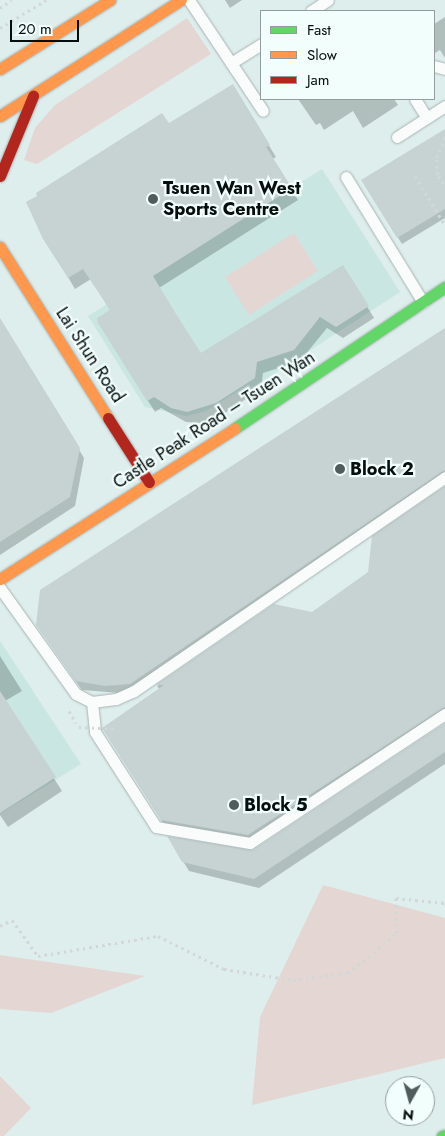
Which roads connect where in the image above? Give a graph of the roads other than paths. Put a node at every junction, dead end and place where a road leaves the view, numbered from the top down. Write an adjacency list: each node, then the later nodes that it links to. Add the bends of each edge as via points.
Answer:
1 (110, 0): 8 (street)
2 (181, 0): 9 (street)
3 (189, 0): 7 (lane)
4 (328, 0): 5 (lane)
5 (313, 10)
6 (260, 45): 7 (lane)
7 (231, 63): 12 (lane)
8 (0, 69)
9 (33, 96): 13 (street); 16 (street)
10 (416, 100): 14 (lane)
11 (445, 106): 14 (lane)
12 (263, 111)
13 (0, 116)
14 (427, 118): 15 (lane)
15 (397, 137)
16 (0, 176)
17 (346, 177): 20 (lane)
18 (0, 247): 22 (street, Lai Shun Road)
19 (445, 287): 20 (street, Castle Peak Road – Tsuen Wan)
20 (423, 302): 22 (street, Castle Peak Road – Tsuen Wan, via 279,400)
21 (445, 477): 25 (lane, via 134,691 116,699)
22 (150, 482): 23 (street, Castle Peak Road – Tsuen Wan)
23 (0, 579)
24 (0, 588): 25 (lane, via 76,694)
25 (92, 702): 26 (lane, via 95,732 156,827 250,844)
26 (445, 714)

